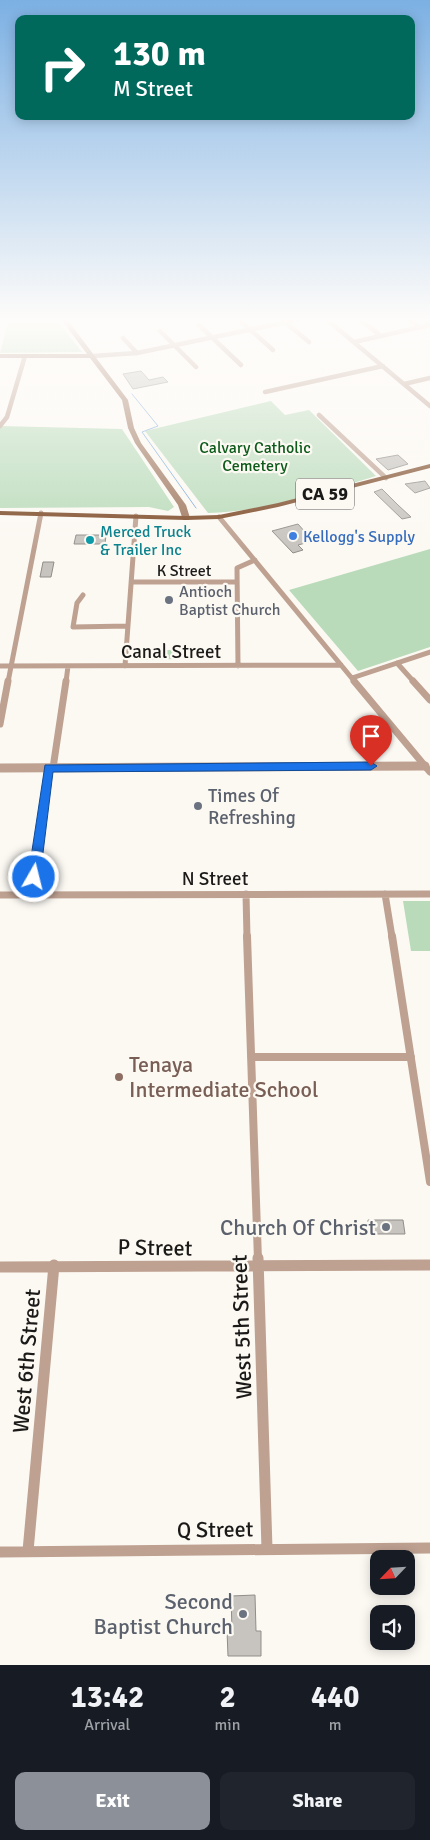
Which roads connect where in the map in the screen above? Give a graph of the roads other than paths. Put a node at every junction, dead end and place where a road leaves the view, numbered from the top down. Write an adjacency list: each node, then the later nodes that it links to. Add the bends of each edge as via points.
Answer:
1 (13, 396): 6 (street, via 7,417)
2 (122, 396): 13 (main road, via 136,438 182,505)
3 (418, 396): 4 (street)
4 (430, 406)
5 (319, 415): 8 (street)
6 (0, 426)
7 (430, 466): 8 (highway, CA 59)
8 (386, 478): 12 (highway, CA 59, via 278,505)
9 (0, 513): 10 (highway, CA 59)
10 (42, 513): 11 (highway, CA 59); 23 (street)
11 (136, 516): 13 (highway, CA 59); 15 (street)
12 (218, 516): 13 (highway, CA 59); 14 (street)
13 (186, 518)
14 (255, 560): 16 (street, via 237,568); 21 (street)
15 (132, 582): 16 (street, K Street); 18 (street)
16 (236, 582): 26 (street)
17 (83, 595): 18 (street, via 77,603 73,628)
18 (128, 626): 25 (street)
19 (430, 652): 20 (street)
20 (397, 663): 27 (street); 28 (street)
21 (341, 665): 26 (street, Canal Street); 27 (street)
22 (0, 666): 23 (street, Canal Street)
23 (12, 666): 24 (street, Canal Street); 29 (street)
24 (68, 666): 25 (street, Canal Street); 32 (street)
25 (125, 666): 26 (street, Canal Street)
26 (238, 666)
27 (352, 678): 30 (street)
28 (430, 700)
29 (0, 724)
30 (428, 767): 32 (street)
31 (0, 768): 32 (street)
32 (51, 768): 37 (street)
33 (246, 894): 34 (street, N Street); 37 (street, N Street); 38 (street, West 5th Street)
34 (385, 894): 35 (street, N Street); 39 (street)
35 (430, 894)
36 (0, 895): 37 (street, N Street)
37 (32, 896)
38 (251, 1057): 39 (street); 44 (street, West 5th Street)
39 (411, 1057): 40 (street)
40 (430, 1182)
41 (54, 1265): 43 (street, P Street); 44 (street, P Street); 47 (street, West 6th Street)
42 (430, 1265): 44 (street, P Street)
43 (0, 1267)
44 (257, 1267): 46 (street, West 5th Street)
45 (430, 1548): 46 (street, Q Street)
46 (267, 1549): 47 (street, Q Street)
47 (28, 1551): 48 (street, Q Street)
48 (0, 1552)

